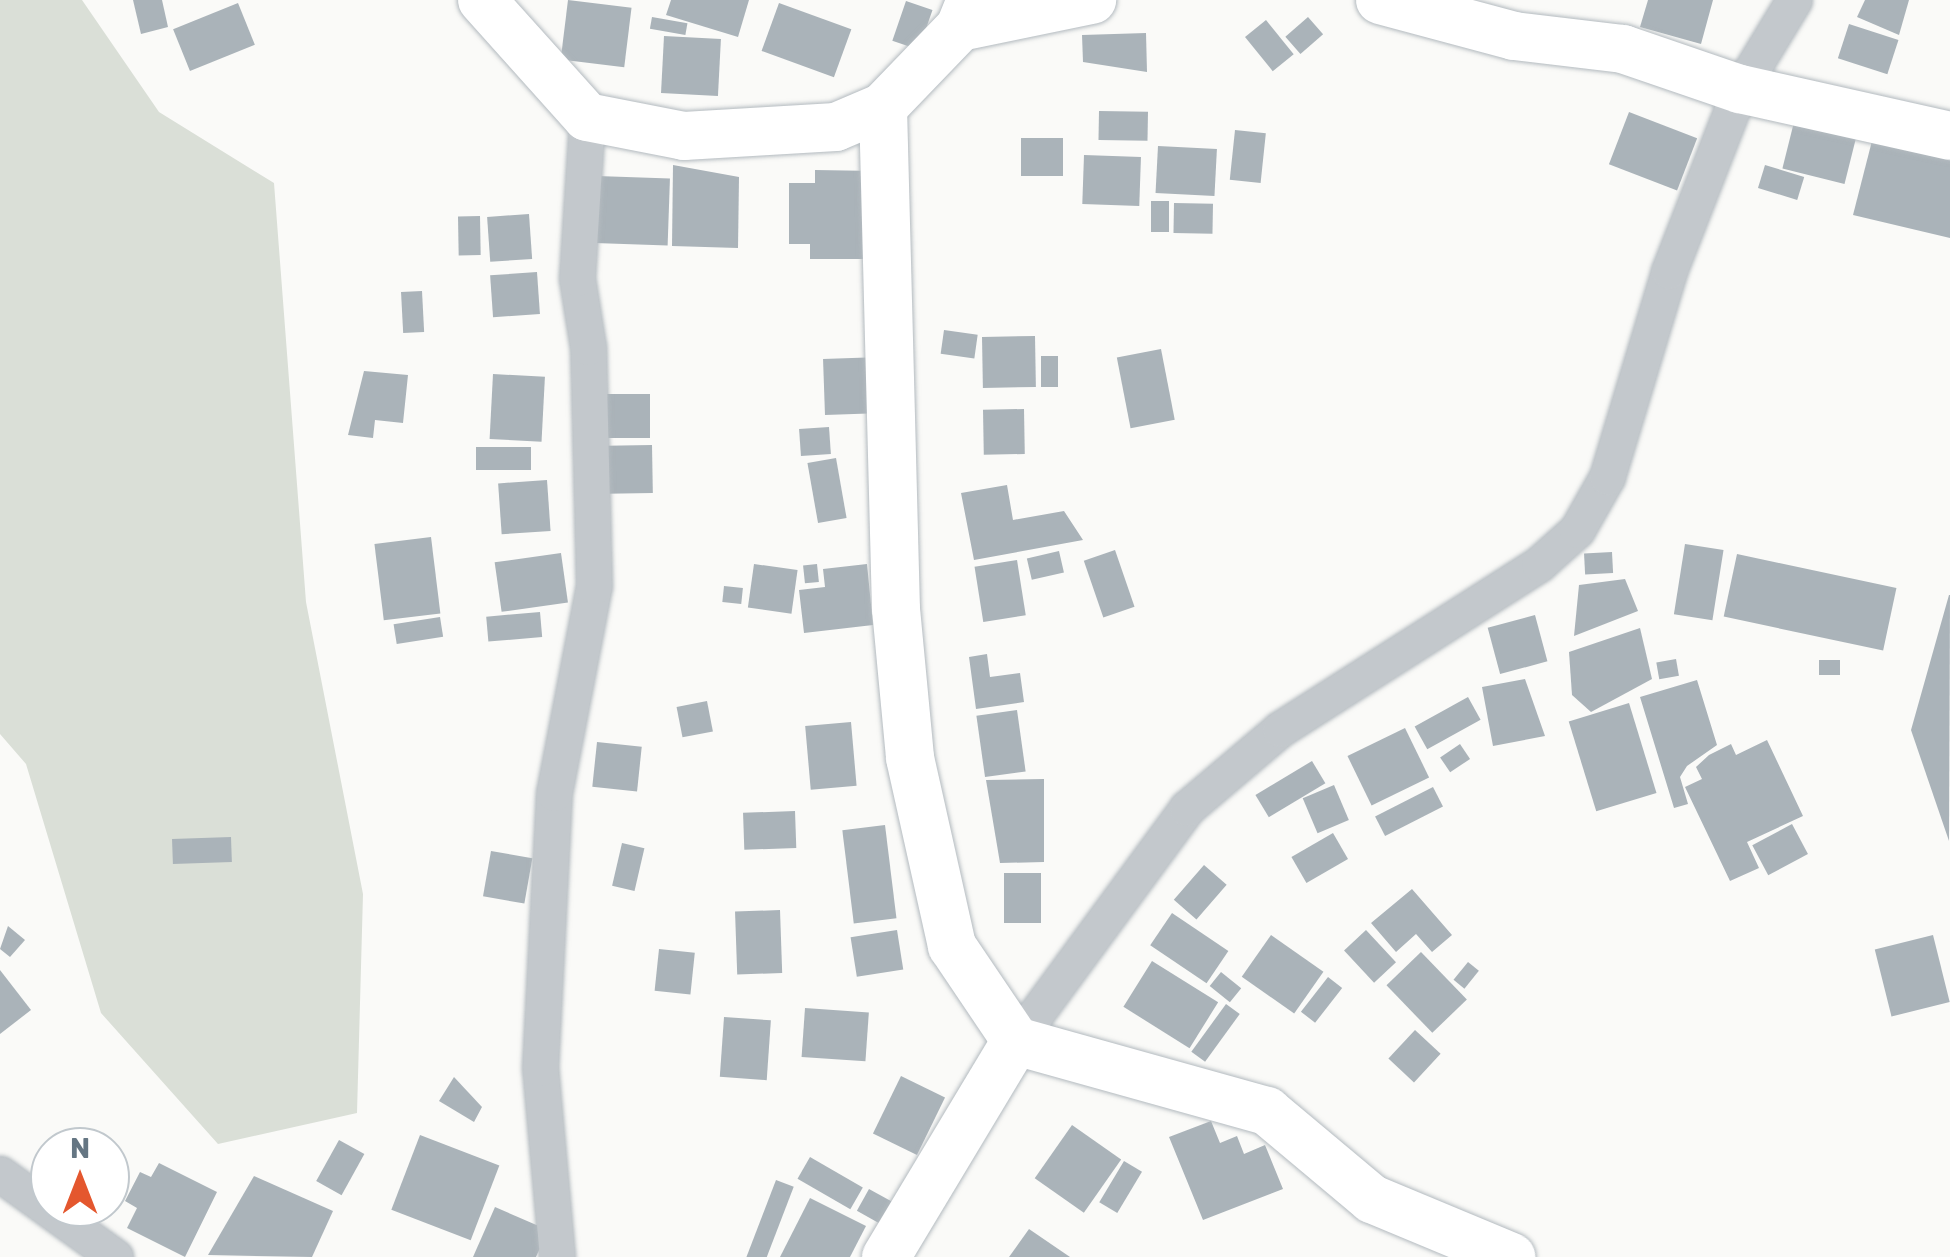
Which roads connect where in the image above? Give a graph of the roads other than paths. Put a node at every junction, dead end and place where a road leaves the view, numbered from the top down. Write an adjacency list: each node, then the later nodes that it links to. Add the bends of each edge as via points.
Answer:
1 (482, 0): 8 (street)
2 (1092, 0): 5 (street)
3 (1380, 0): 6 (street, via 1514,36 1624,50)
4 (1794, 0): 6 (street)
5 (965, 14): 7 (street)
6 (1740, 88): 9 (street); 10 (street, via 1669,271 1606,477 1577,530 1540,564 1280,729 1187,808)
7 (884, 106): 8 (street, via 836,126 774,135 638,132); 10 (street, via 885,424 910,758 952,946)
8 (587, 116): 13 (street, via 577,278 588,347 594,586 554,792 540,1068)
9 (1950, 136)
10 (1016, 1042): 14 (street); 15 (street, via 1267,1110 1372,1199)
11 (0, 1174): 12 (street)
12 (114, 1257)
13 (557, 1257)
14 (886, 1257)
15 (1510, 1257)

